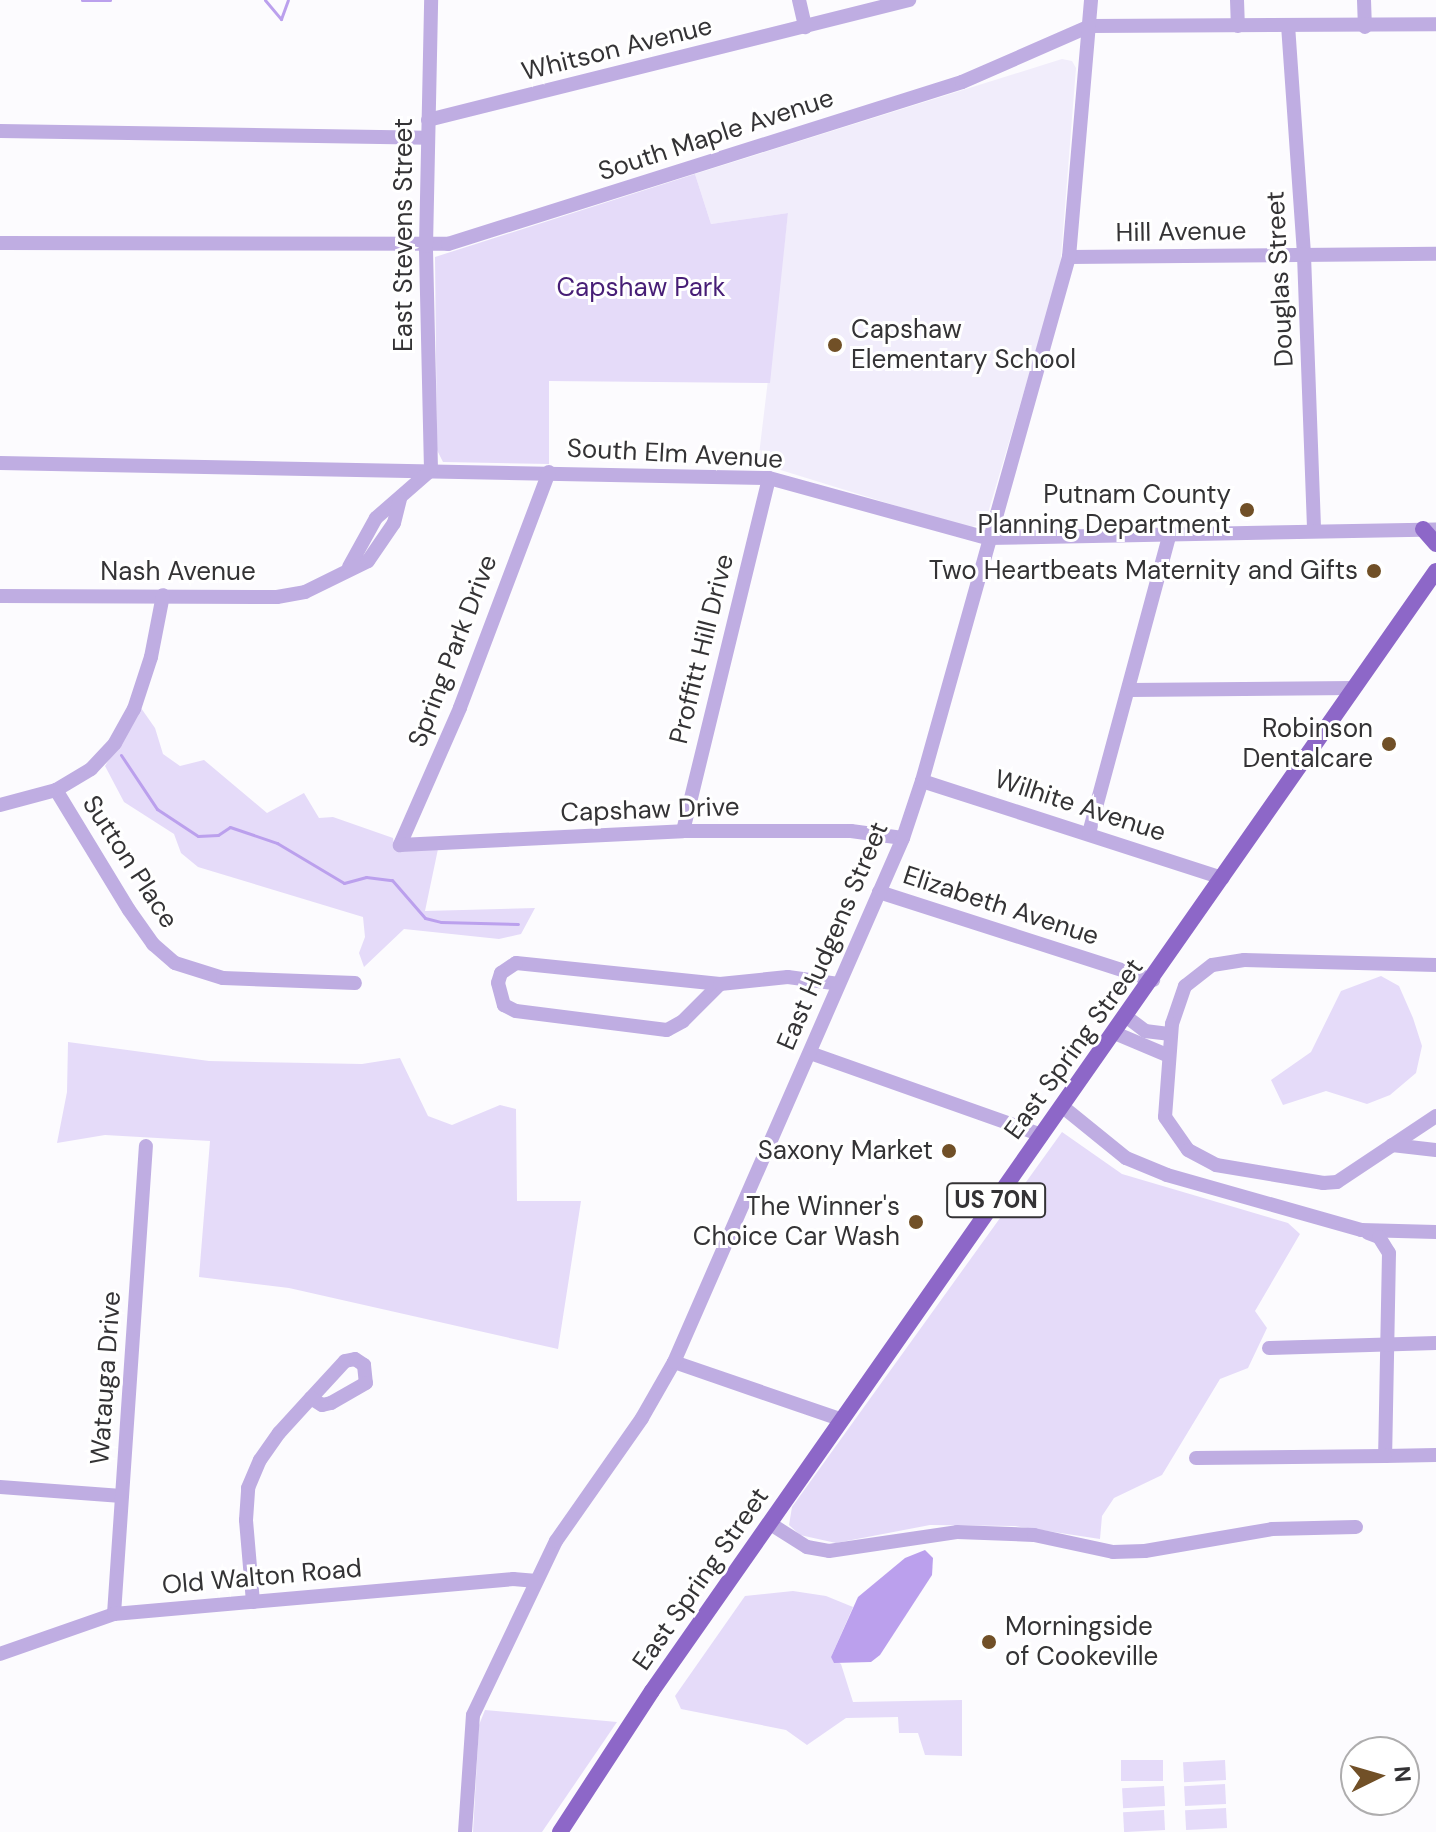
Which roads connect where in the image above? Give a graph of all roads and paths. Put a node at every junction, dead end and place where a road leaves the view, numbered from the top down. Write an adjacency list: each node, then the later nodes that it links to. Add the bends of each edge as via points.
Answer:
1 (431, 0): 13 (street, East Stevens Street)
2 (799, 0): 11 (street)
3 (909, 0): 11 (street, Whitson Avenue)
4 (1091, 0): 9 (street, East Hudgens Street)
5 (1237, 0): 10 (street)
6 (1364, 0): 12 (street)
7 (1436, 24): 12 (street, South Maple Avenue)
8 (1288, 25): 10 (street, South Maple Avenue); 12 (street, South Maple Avenue); 19 (street, Douglas Street)
9 (1090, 26): 10 (street, South Maple Avenue); 17 (street, South Maple Avenue, via 962,82 463,240); 20 (street, East Hudgens Street)
10 (1238, 26)
11 (805, 27): 13 (street, Whitson Avenue)
12 (1365, 27)
13 (428, 120): 15 (street, East Stevens Street)
14 (0, 131): 15 (street)
15 (427, 138): 17 (street, East Stevens Street)
16 (0, 243): 17 (street, South Maple Avenue)
17 (426, 246): 22 (street, East Stevens Street)
18 (1436, 254): 19 (street, Hill Avenue)
19 (1304, 255): 20 (street, Hill Avenue); 27 (street, Douglas Street)
20 (1069, 257): 29 (street, East Hudgens Street)
21 (0, 463): 22 (street, South Elm Avenue)
22 (431, 470): 23 (street, South Elm Avenue); 25 (street, Nash Avenue)
23 (549, 472): 24 (street, South Elm Avenue); 43 (street, Spring Park Drive, via 460,708)
24 (769, 478): 29 (street, South Elm Avenue); 40 (street, Proffitt Hill Drive)
25 (400, 499): 31 (street, Nash Avenue, via 376,518); 31 (street, Nash Avenue, via 381,547 368,561)
26 (1430, 529): 27 (street, South Elm Avenue); 30 (main road)
27 (1314, 530): 28 (street, South Elm Avenue)
28 (1169, 537): 29 (street, South Elm Avenue); 36 (street)
29 (987, 538): 37 (street, East Hudgens Street)
30 (1436, 544)
31 (349, 567): 33 (street, Nash Avenue, via 305,592 277,597)
32 (1436, 571): 35 (main road, East Spring Street / US 70N)
33 (163, 595): 34 (street, Nash Avenue); 38 (street, via 134,709 115,743 91,769)
34 (0, 596)
35 (1353, 688): 36 (street); 44 (main road, East Spring Street / US 70N)
36 (1130, 690): 41 (street)
37 (922, 781): 41 (street, Wilhite Avenue); 42 (street, East Hudgens Street)
38 (56, 790): 39 (street); 48 (street, Sutton Place, via 153,944 175,963 223,978)
39 (0, 805)
40 (683, 831): 42 (street, Capshaw Drive, via 851,831); 43 (street, Capshaw Drive)
41 (1089, 833): 44 (street, Wilhite Avenue)
42 (903, 838): 45 (street, East Hudgens Street)
43 (400, 845)
44 (1223, 878): 47 (main road, East Spring Street / US 70N)
45 (879, 892): 47 (street, Elizabeth Avenue); 50 (street, East Hudgens Street)
46 (1436, 965): 53 (street, via 1275,960 1212,965 1185,986)
47 (1153, 980): 51 (main road, East Spring Street / US 70N)
48 (355, 983)
49 (720, 984): 49 (street, via 667,1030 516,1011 504,1005 498,983 501,973 516,963); 50 (street, via 788,977)
50 (839, 984): 54 (street, East Hudgens Street)
51 (1128, 1018): 52 (main road, East Spring Street / US 70N); 53 (street, via 1145,1031)
52 (1117, 1034): 55 (street); 56 (main road, East Spring Street / US 70N)
53 (1171, 1034): 55 (street)
54 (810, 1053): 58 (street); 67 (street, East Hudgens Street)
55 (1167, 1055): 59 (street, via 1167,1123 1188,1150 1216,1165 1306,1182 1337,1182)
56 (1063, 1107): 58 (main road, East Spring Street / US 70N); 62 (street, via 1135,1164)
57 (1436, 1116): 59 (street)
58 (1042, 1135): 69 (main road, East Spring Street / US 70N)
59 (1392, 1145): 61 (street)
60 (146, 1146): 74 (street, Watauga Drive)
61 (1436, 1150)
62 (1361, 1230): 63 (street); 64 (street, via 1379,1237 1389,1253)
63 (1436, 1232)
64 (1388, 1342): 65 (street); 66 (street); 71 (street)
65 (1436, 1343)
66 (1269, 1348)
67 (674, 1362): 69 (street); 77 (street, East Hudgens Street)
68 (311, 1398): 78 (street, via 267,1451 248,1488)
69 (842, 1420): 75 (main road, East Spring Street / US 70N)
70 (1436, 1455): 71 (street)
71 (1385, 1456): 72 (street)
72 (1196, 1458)
73 (0, 1487): 74 (street)
74 (122, 1496): 79 (street, Watauga Drive)
75 (769, 1523): 76 (street, via 807,1547 829,1551 957,1532 1034,1535 1113,1552 1145,1551 1272,1529); 82 (main road, East Spring Street / US 70N)
76 (1356, 1527)
77 (534, 1581): 78 (street, Old Walton Road); 81 (street, East Hudgens Street, via 473,1715 465,1770)
78 (253, 1602): 79 (street, Old Walton Road)
79 (114, 1614): 80 (street, Old Walton Road, via 80,1621)
80 (0, 1654)
81 (465, 1832)
82 (560, 1832)

